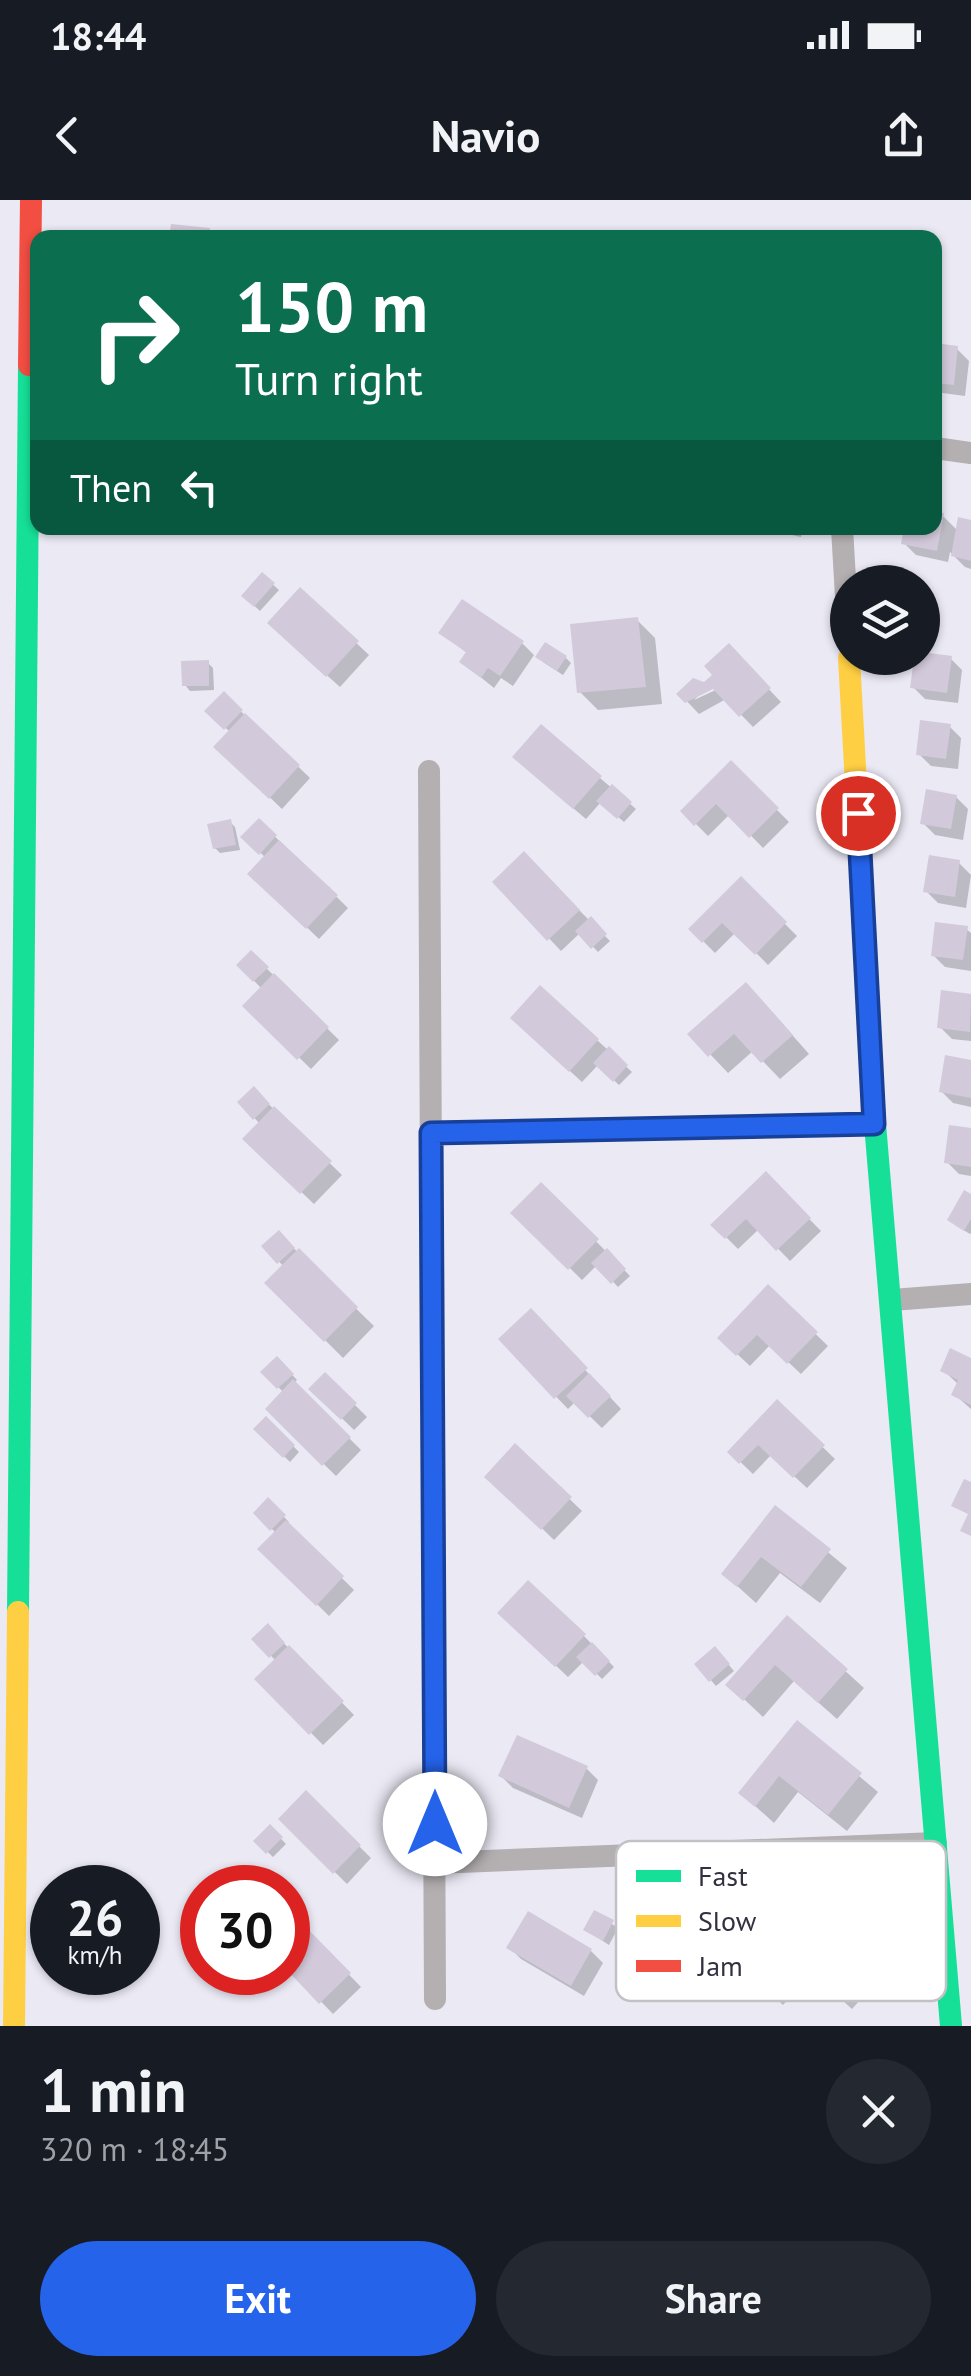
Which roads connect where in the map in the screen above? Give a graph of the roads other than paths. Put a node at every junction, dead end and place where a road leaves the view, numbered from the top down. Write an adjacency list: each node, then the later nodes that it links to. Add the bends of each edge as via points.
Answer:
1 (31, 200): 2 (main road)
2 (30, 230)
3 (30, 242): 10 (main road)
4 (942, 449): 5 (street)
5 (971, 452)
6 (842, 535): 7 (street)
7 (844, 565)
8 (850, 675): 11 (main road)
9 (429, 771): 12 (street)
10 (11, 1031): 20 (main road)
11 (874, 1124): 12 (street); 14 (main road)
12 (431, 1133): 17 (street)
13 (971, 1294): 14 (street)
14 (892, 1300): 15 (main road)
15 (936, 1841)
16 (616, 1856): 17 (street)
17 (436, 1863): 19 (street)
18 (946, 1965): 21 (main road)
19 (435, 1998)
20 (14, 2026)
21 (951, 2026)

